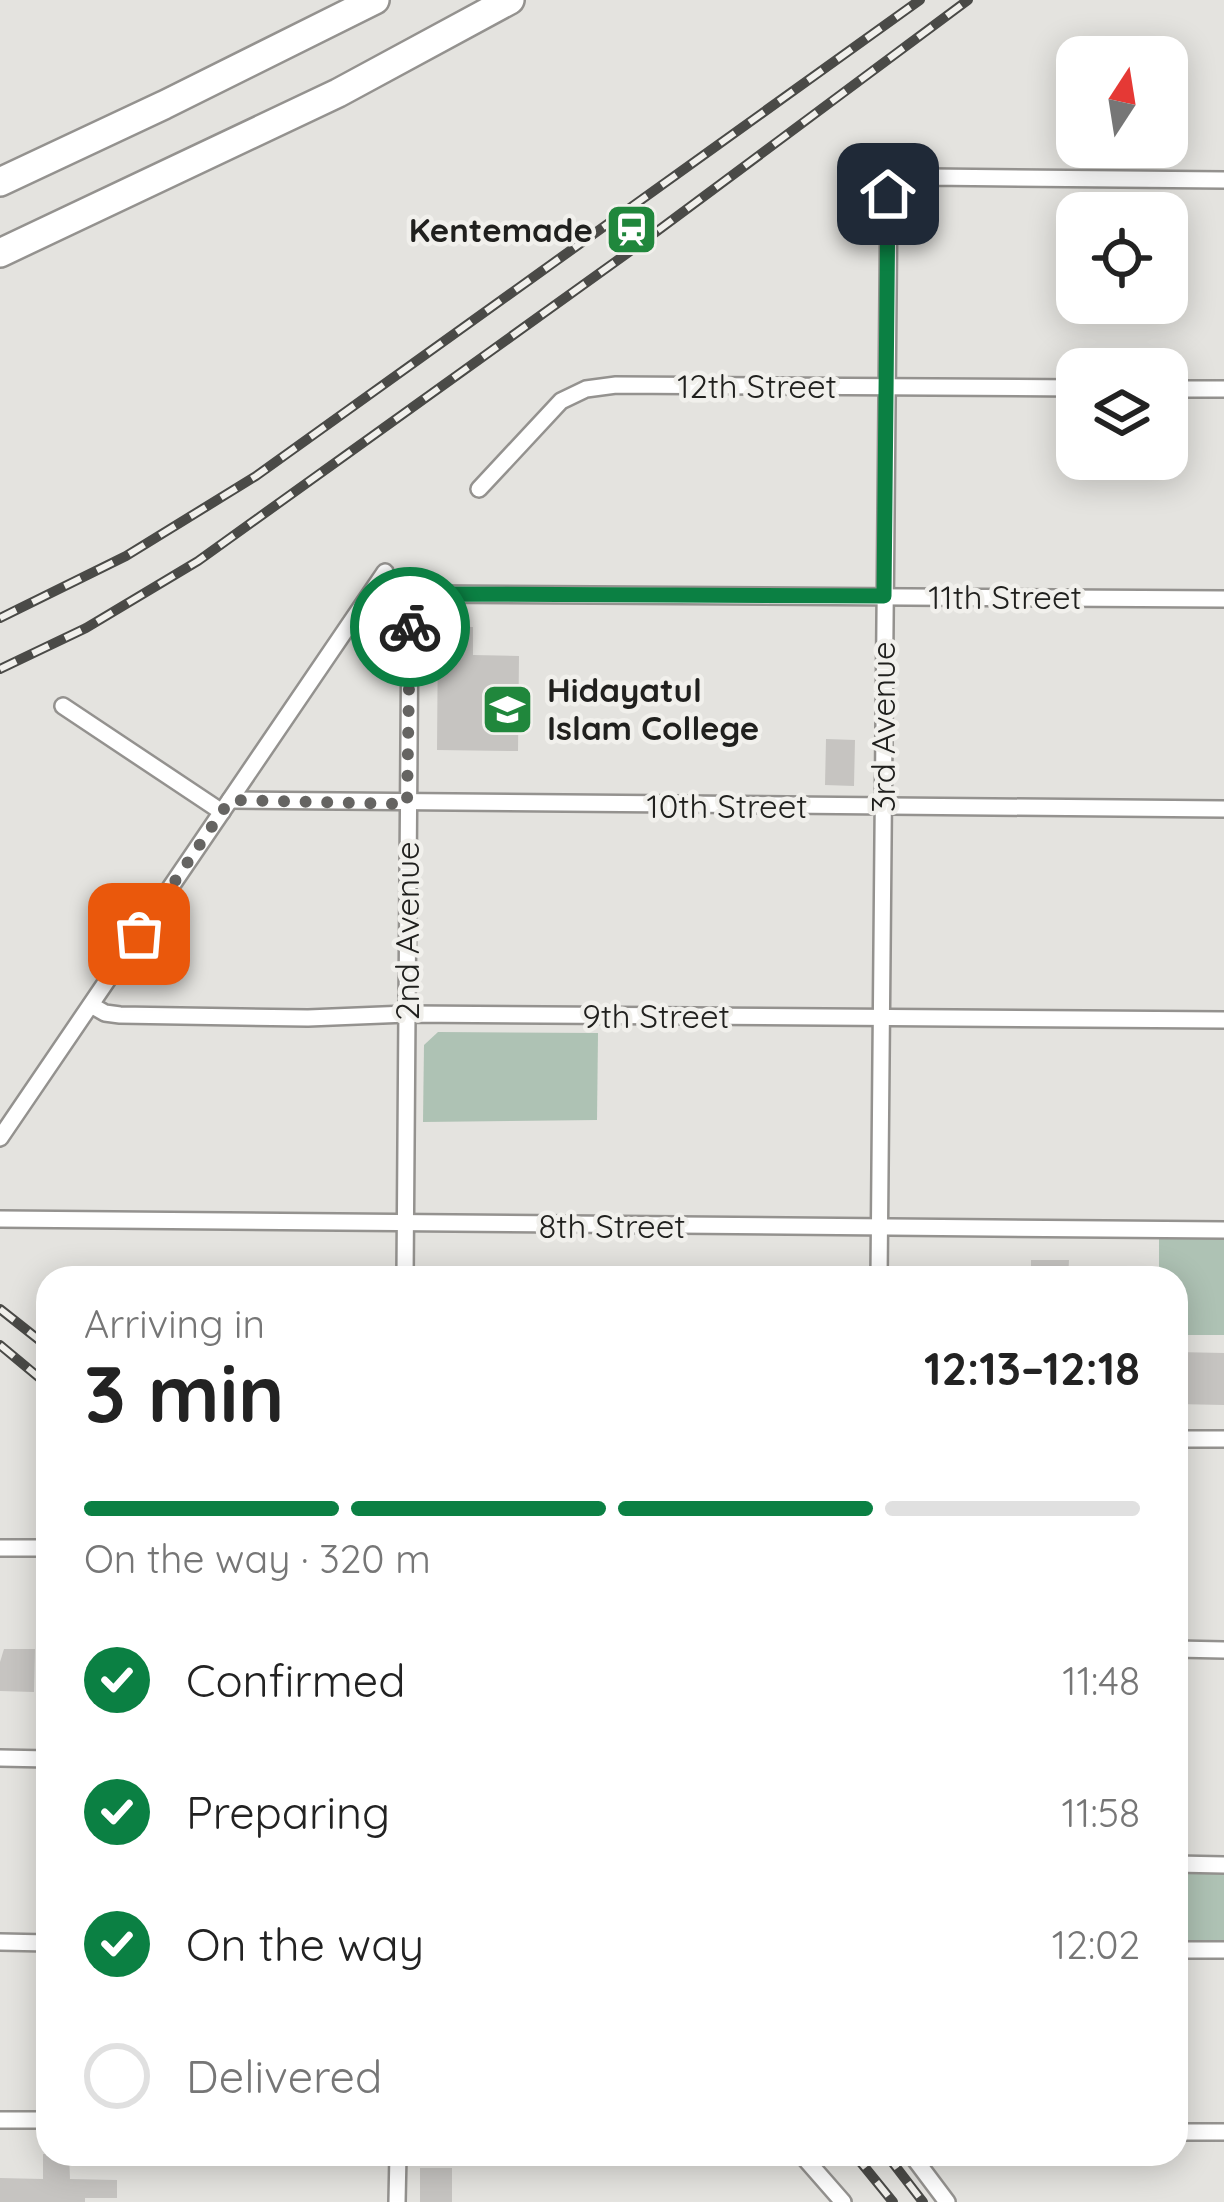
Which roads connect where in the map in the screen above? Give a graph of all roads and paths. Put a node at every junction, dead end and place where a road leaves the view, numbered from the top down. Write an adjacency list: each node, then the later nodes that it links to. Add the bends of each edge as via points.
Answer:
1 (375, 0): 4 (highway)
2 (510, 0): 5 (highway, via 338,93)
3 (1224, 180): 6 (street, 3rd Avenue, via 896,178 888,194)
4 (0, 182)
5 (0, 253)
6 (886, 387): 7 (street, 12th Street); 10 (street, 12th Street, via 586,389 561,401); 13 (street, 3rd Avenue)
7 (1056, 388)
8 (1188, 389): 9 (street)
9 (1224, 389)
10 (478, 489)
11 (385, 572): 17 (street)
12 (427, 594): 13 (street, 11th Street); 16 (street, 2nd Avenue, via 410,611)
13 (884, 596): 14 (street, 11th Street); 18 (street, 3rd Avenue)
14 (1224, 598)
15 (63, 706): 17 (street)
16 (407, 804): 17 (street, 10th Street); 18 (street, 10th Street); 21 (street, 2nd Avenue)
17 (226, 806): 20 (street)
18 (882, 807): 19 (street, 10th Street); 22 (street, 3rd Avenue)
19 (1224, 809)
20 (91, 1005): 21 (street, 9th Street, via 120,1016); 24 (street)
21 (407, 1014): 22 (street, 9th Street); 26 (street, 2nd Avenue)
22 (881, 1018): 23 (street, 9th Street); 27 (street, 3rd Avenue)
23 (1224, 1020)
24 (0, 1138)
25 (0, 1219): 26 (street, 8th Street)
26 (405, 1225): 27 (street, 8th Street); 29 (street, 2nd Avenue)
27 (879, 1228): 28 (street, 8th Street); 30 (street, 3rd Avenue)
28 (1224, 1230)
29 (405, 1266)
30 (879, 1266)
31 (1188, 1439): 32 (street)
32 (1224, 1439)
33 (0, 1548): 34 (street)
34 (36, 1548)
35 (1188, 1649): 36 (street)
36 (1224, 1650)
37 (0, 1759): 38 (street)
38 (36, 1759)
39 (1188, 1864): 40 (street)
40 (1224, 1864)
41 (0, 1942): 42 (street)
42 (36, 1943)
43 (1188, 1950): 44 (street)
44 (1224, 1950)
45 (0, 2120): 46 (street)
46 (36, 2120)
47 (1188, 2132): 48 (street)
48 (1224, 2132)
49 (398, 2166): 52 (street)
50 (812, 2166): 53 (street)
51 (919, 2166): 54 (street)
52 (398, 2202)
53 (843, 2202)
54 (947, 2202)

